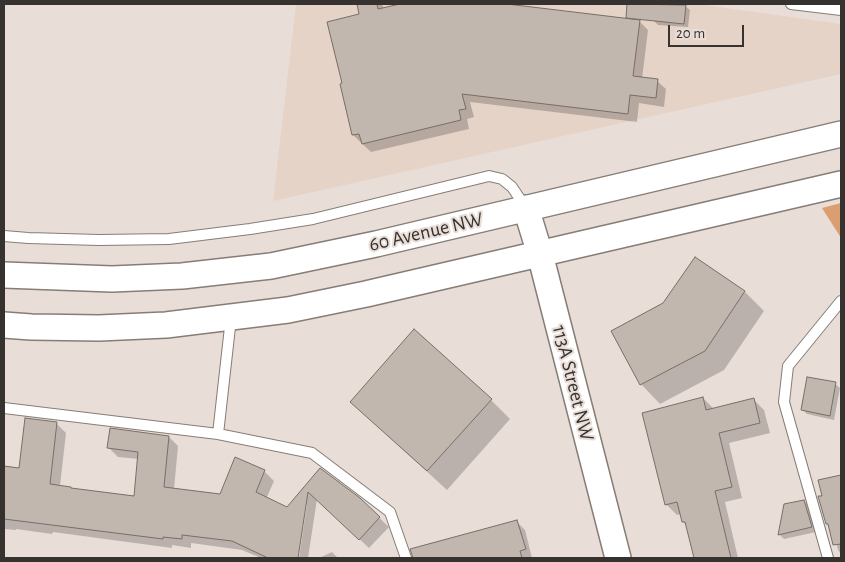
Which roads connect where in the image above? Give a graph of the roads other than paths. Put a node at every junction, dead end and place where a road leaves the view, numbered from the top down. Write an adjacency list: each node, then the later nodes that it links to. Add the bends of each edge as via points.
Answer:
1 (791, 4): 2 (lane)
2 (841, 10)
3 (841, 134): 5 (street, 60 Avenue NW)
4 (841, 184): 7 (street)
5 (526, 208): 6 (lane, via 502,179 489,176 314,219 250,230 169,239); 7 (street, 113A Street NW); 8 (street, 60 Avenue NW, via 271,266 182,276 112,279)
6 (4, 236)
7 (540, 254): 10 (street, via 349,298); 15 (street, 113A Street NW)
8 (4, 275)
9 (841, 301): 16 (lane, via 788,366 784,402)
10 (231, 318): 11 (street, via 99,328); 13 (lane)
11 (4, 325)
12 (4, 408): 13 (lane)
13 (218, 434): 14 (lane, via 312,453 390,512)
14 (406, 558)
15 (618, 558)
16 (828, 558)

